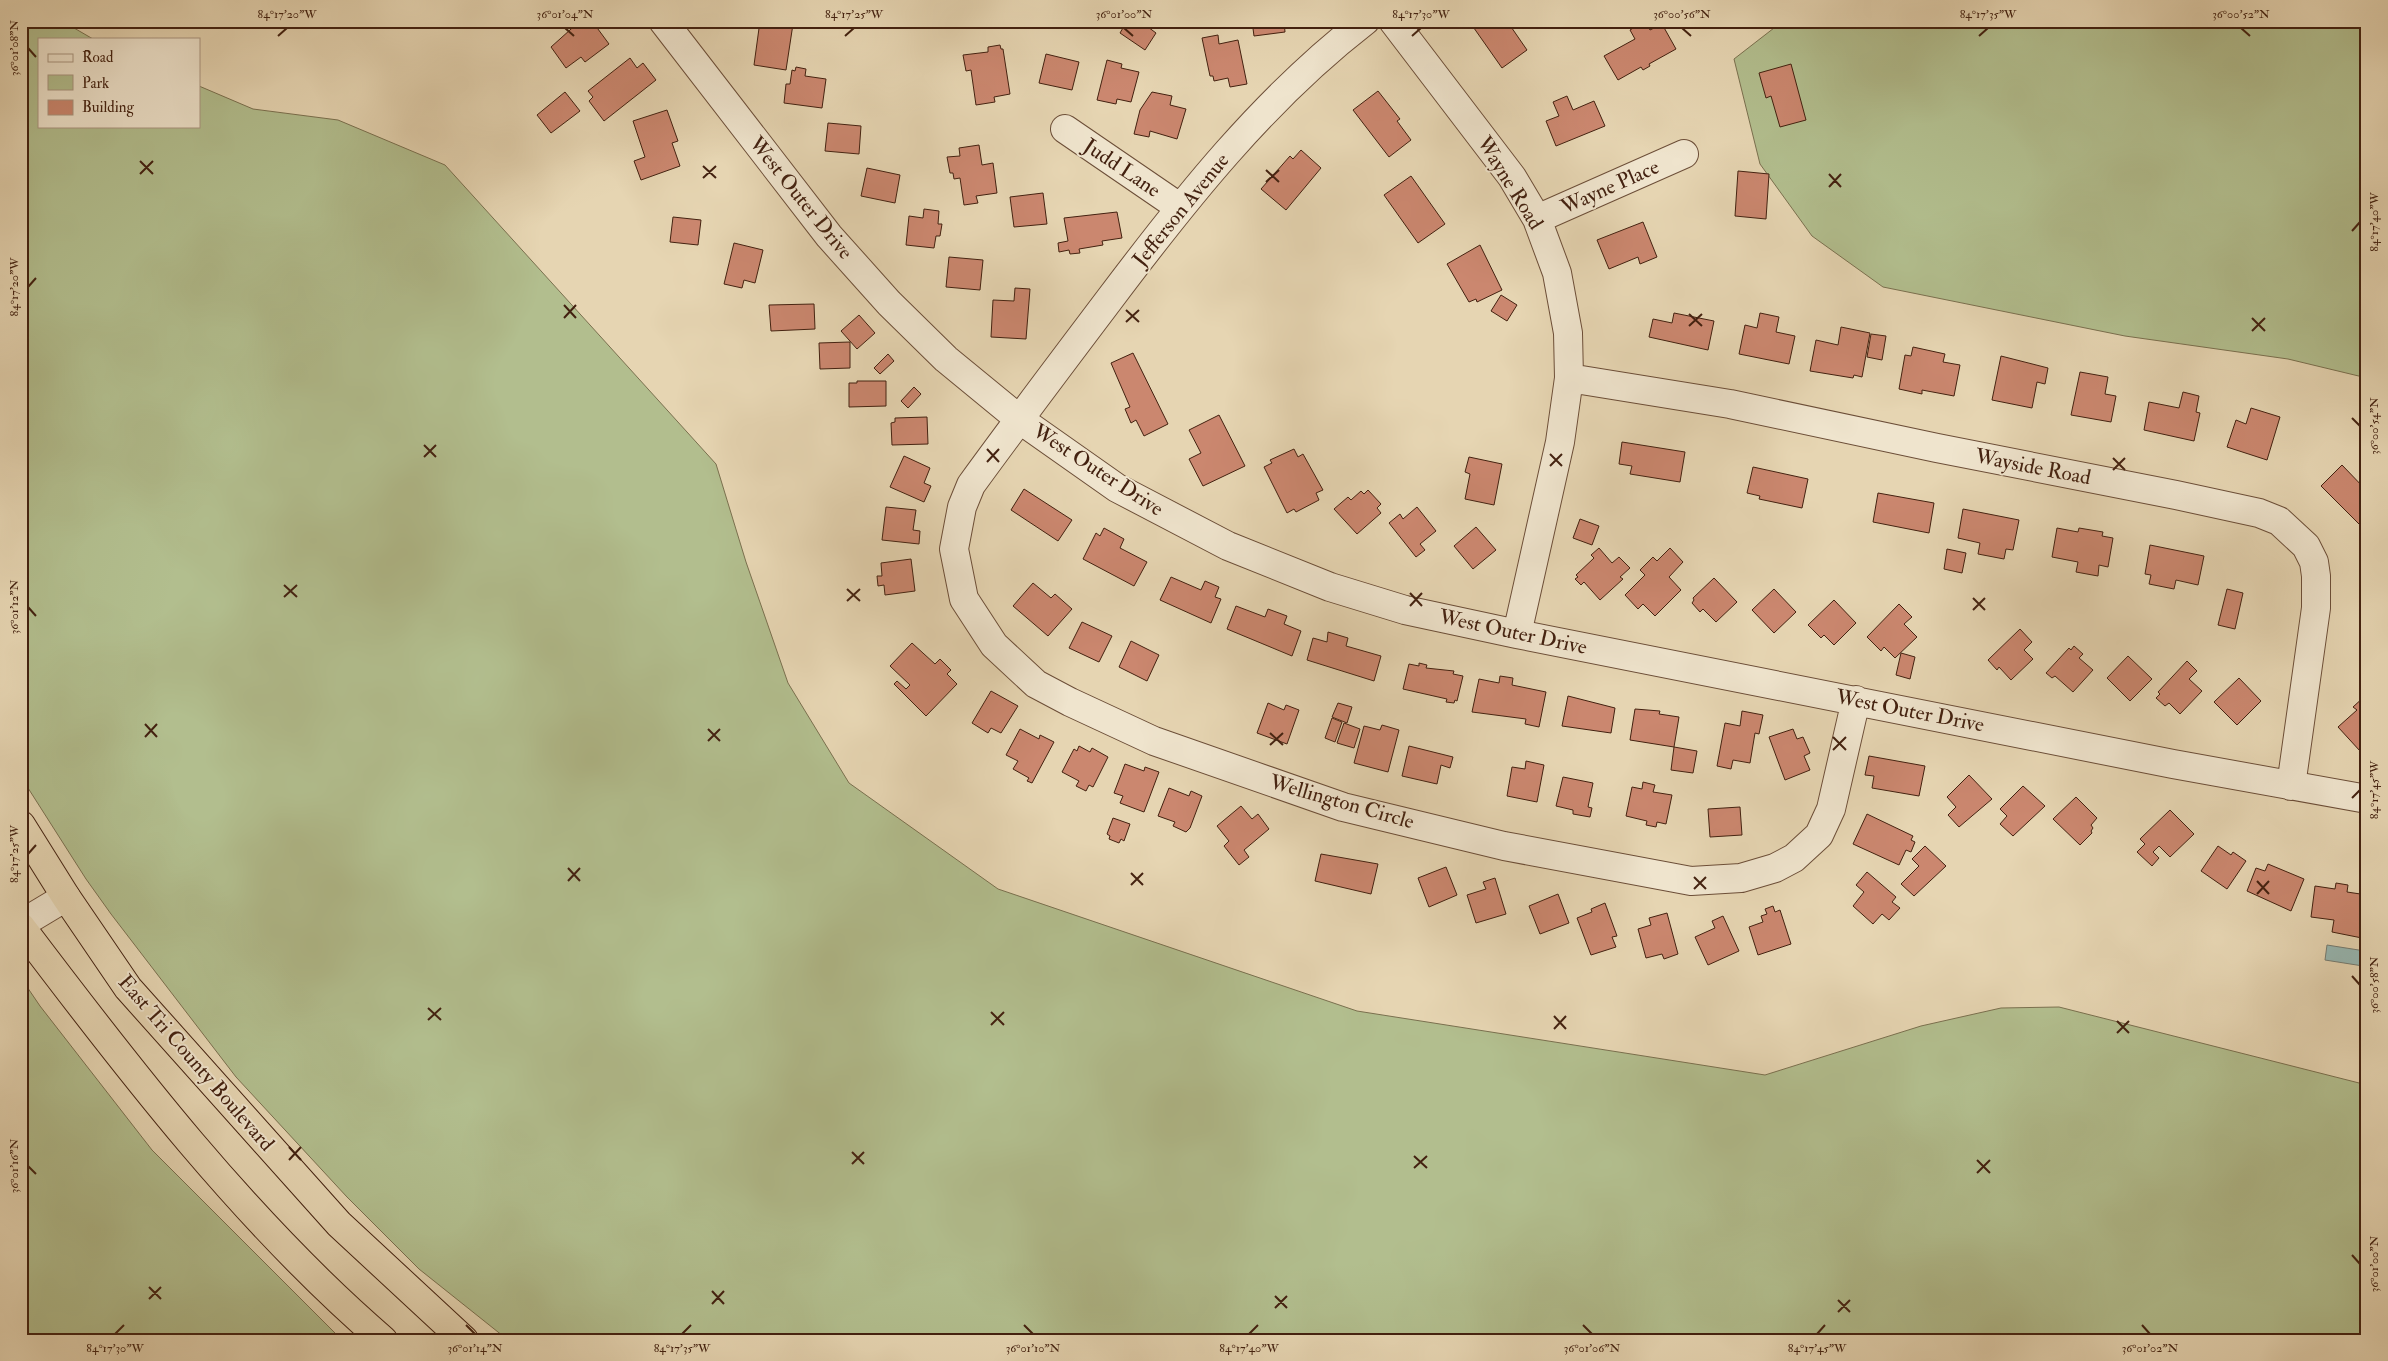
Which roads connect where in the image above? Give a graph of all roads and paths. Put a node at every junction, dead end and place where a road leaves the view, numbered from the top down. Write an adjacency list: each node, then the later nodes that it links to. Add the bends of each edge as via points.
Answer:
1 (663, 21): 9 (street, West Outer Drive, via 812,215 889,303 946,359)
2 (1365, 21): 6 (street, Jefferson Avenue, via 1284,92)
3 (1394, 21): 7 (street, Wayne Road, via 1490,147)
4 (1065, 129): 6 (street, Judd Lane)
5 (1684, 154): 7 (street, Wayne Place)
6 (1179, 207): 9 (street, Jefferson Avenue)
7 (1537, 219): 8 (street, Wayne Road, via 1557,273 1568,333)
8 (1569, 378): 10 (street, Wayne Road, via 1560,442); 12 (street, Wayside Road, via 1730,404 2176,495 2259,513 2278,522 2306,546 2314,562 2316,576 2316,608)
9 (1019, 419): 10 (street, West Outer Drive, via 1117,488 1254,557 1330,587 1406,610); 11 (street, Wellington Circle, via 971,485 956,530 954,549 964,599 994,644 1036,684 1070,702 1154,741 1321,800 1504,846 1607,866 1691,881 1741,878 1775,868 1794,858 1819,835 1831,809)
10 (1517, 634): 11 (street, West Outer Drive)
11 (1856, 700): 12 (street, West Outer Drive)
12 (2291, 786): 13 (street, West Outer Drive)
13 (2367, 799)
14 (21, 825): 15 (highway, East Tri County Boulevard)
15 (66, 897): 16 (street); 18 (highway, East Tri County Boulevard, via 128,988 234,1109 339,1224)
16 (21, 925): 17 (highway, via 115,1051 250,1208 347,1309)
17 (383, 1340)
18 (464, 1340)

